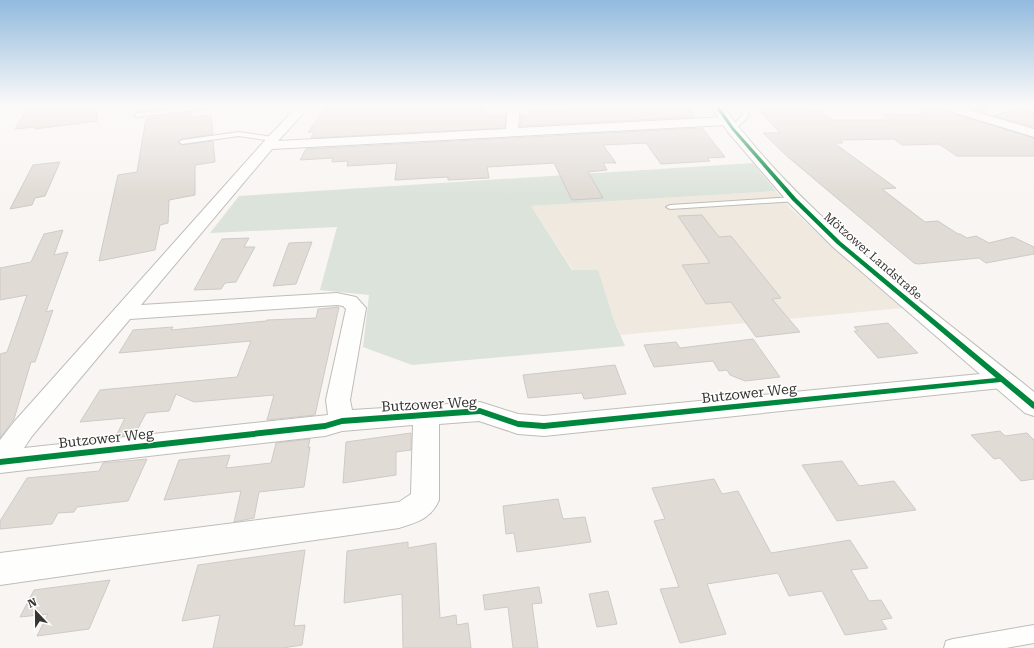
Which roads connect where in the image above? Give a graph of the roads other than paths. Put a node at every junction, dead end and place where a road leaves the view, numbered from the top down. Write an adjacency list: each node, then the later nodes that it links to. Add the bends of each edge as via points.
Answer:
1 (230, 135): 6 (lane)
2 (244, 135): 7 (lane)
3 (277, 135): 7 (street, Butzower Weg)
4 (434, 135): 7 (street)
5 (739, 135): 8 (main road, Mötzower Landstraße)
6 (182, 142)
7 (271, 142): 10 (street, Butzower Weg)
8 (794, 199): 9 (lane); 11 (main road, Mötzower Landstraße, via 839,243)
9 (670, 207)
10 (124, 312): 14 (street, via 337,298 349,301 356,308 338,400); 15 (street, Butzower Weg, via 23,429)
11 (1001, 380): 12 (main road, Mötzower Landstraße); 13 (street, Butzower Weg, via 544,426 518,424 480,411)
12 (1034, 406)
13 (426, 414): 14 (street, Butzower Weg); 16 (street, Butzower Weg, via 425,500 413,510 399,515)
14 (342, 421): 15 (street, Butzower Weg, via 325,426)
15 (0, 461)
16 (0, 569)
17 (1034, 634): 18 (lane)
18 (953, 648)

